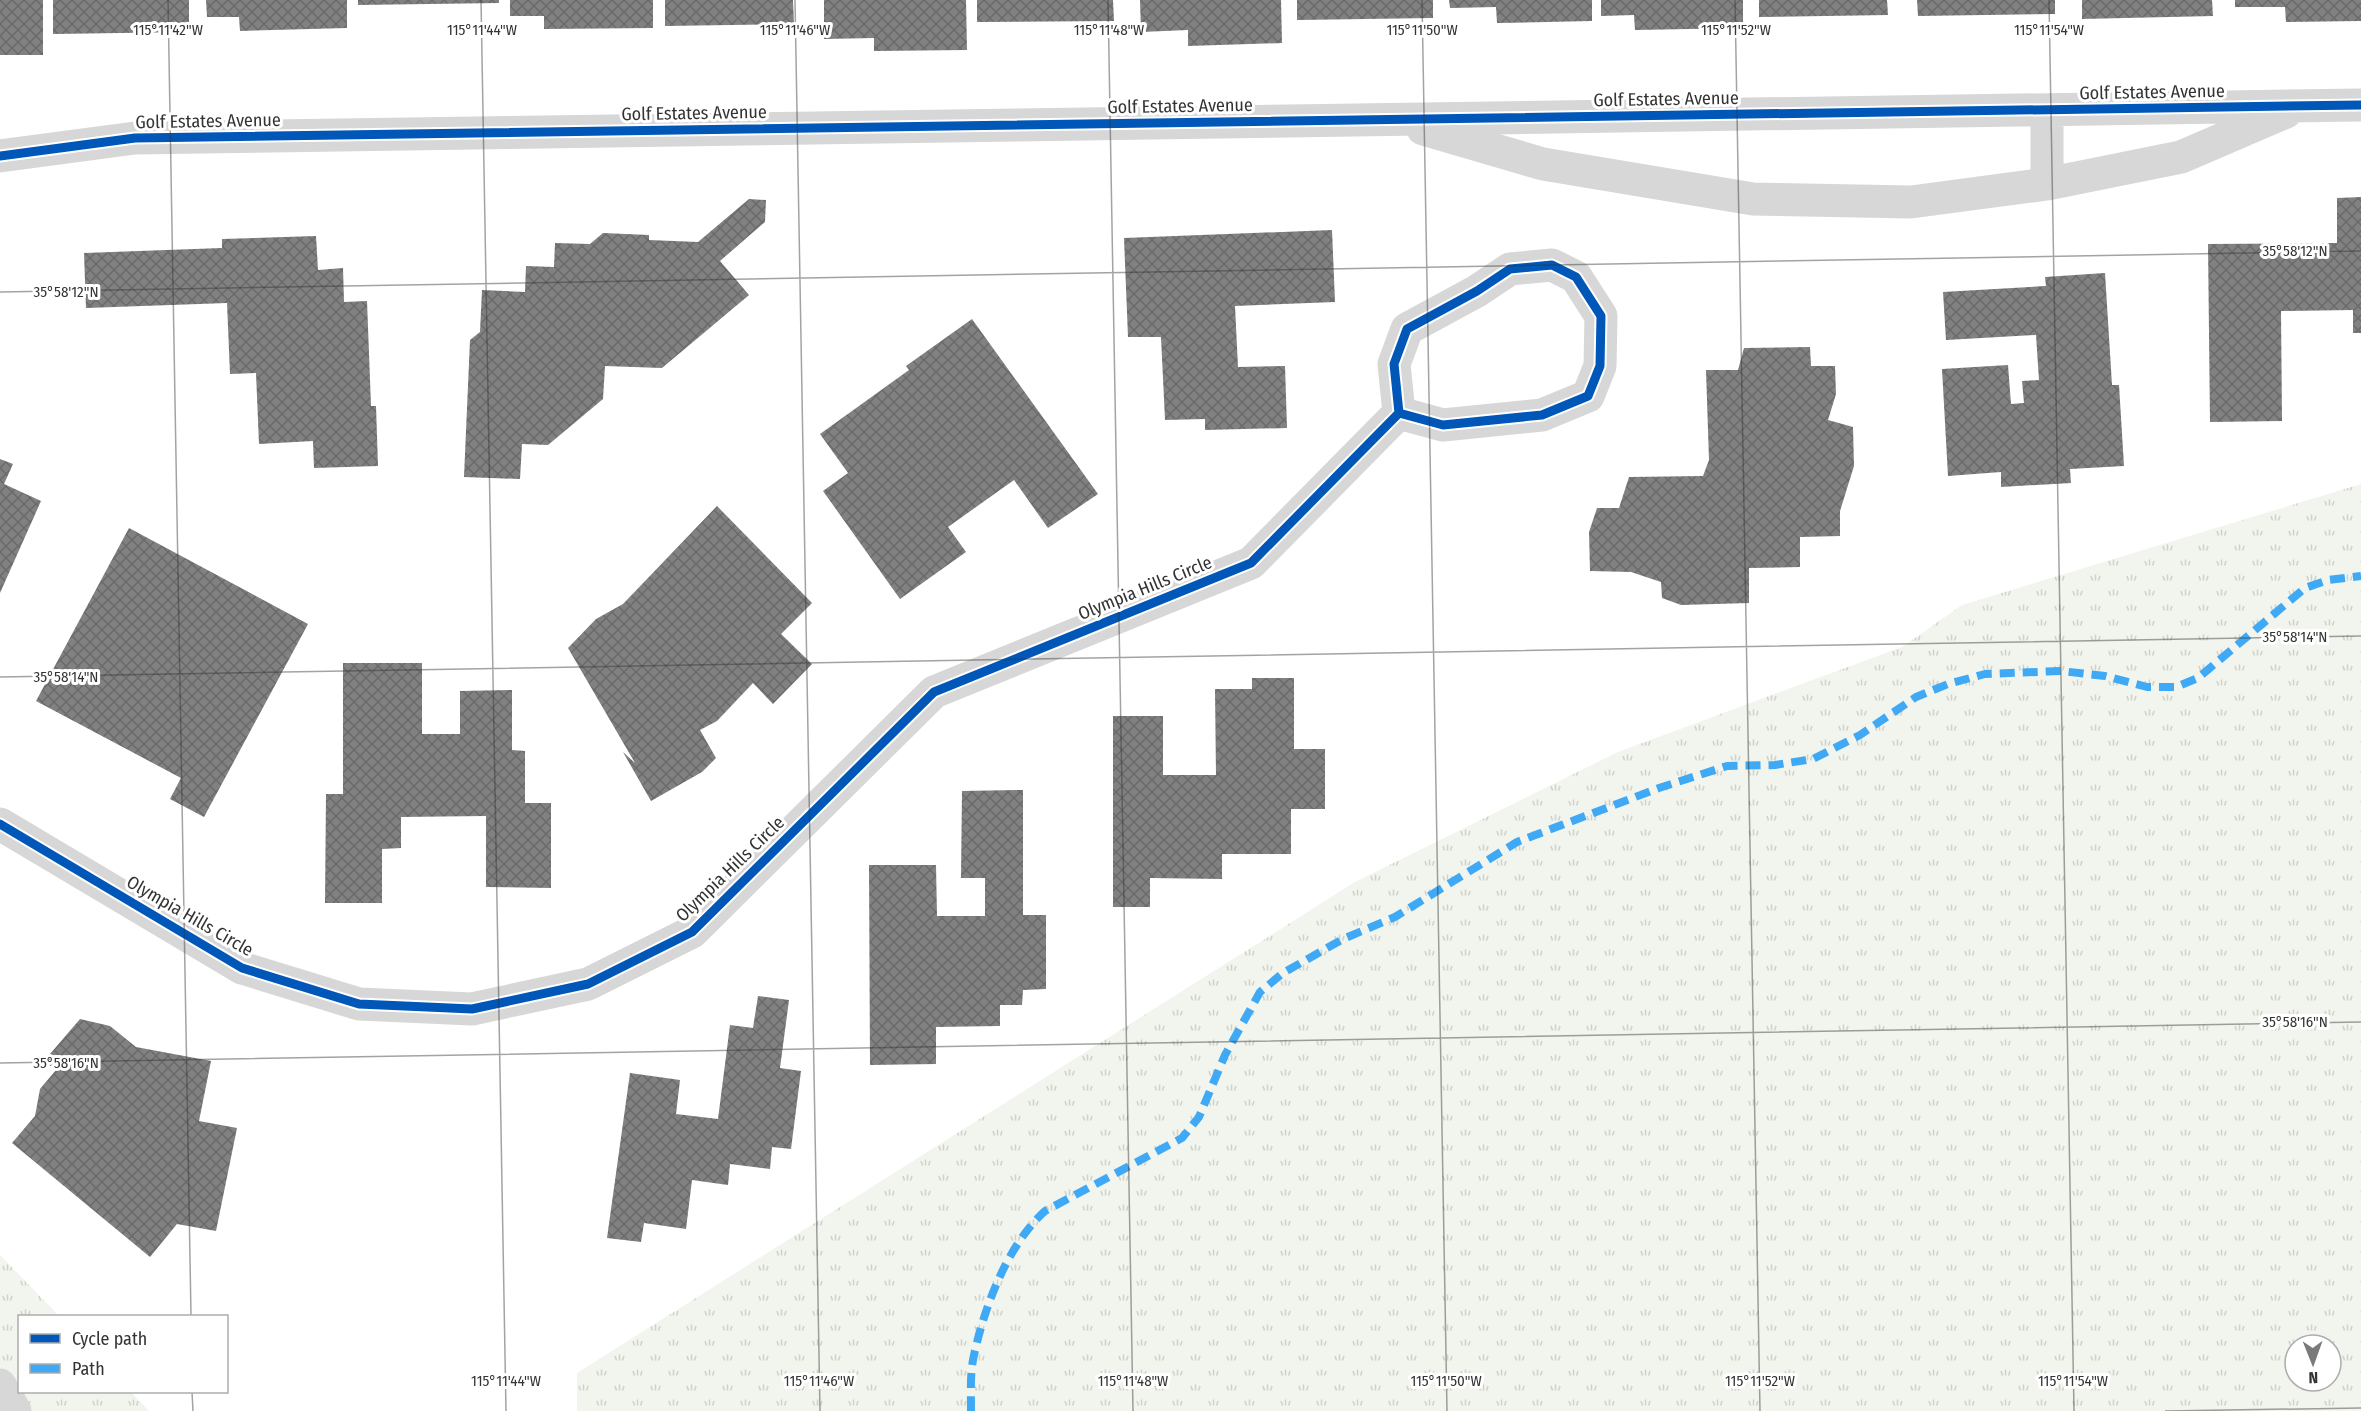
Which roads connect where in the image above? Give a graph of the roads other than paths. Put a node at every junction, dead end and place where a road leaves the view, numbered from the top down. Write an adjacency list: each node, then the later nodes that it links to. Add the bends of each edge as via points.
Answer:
1 (2361, 105): 2 (street, Golf Estates Avenue)
2 (2301, 106): 3 (street, Golf Estates Avenue); 6 (street, via 2181,157)
3 (2047, 110): 4 (street, Golf Estates Avenue); 6 (street)
4 (1392, 120): 5 (street, Golf Estates Avenue, via 135,138); 6 (street, via 1543,164 1753,199 1911,202)
5 (0, 156)
6 (2047, 184)
7 (1399, 412): 7 (street, via 1394,364 1407,329 1510,269 1552,266 1576,277 1601,316 1600,366 1588,396 1542,415 1443,425); 8 (street, Olympia Hills Circle, via 1251,563 934,692 692,932 588,984 472,1009 359,1004 242,968)
8 (0, 824)
9 (0, 1384): 10 (street)
10 (15, 1411)

